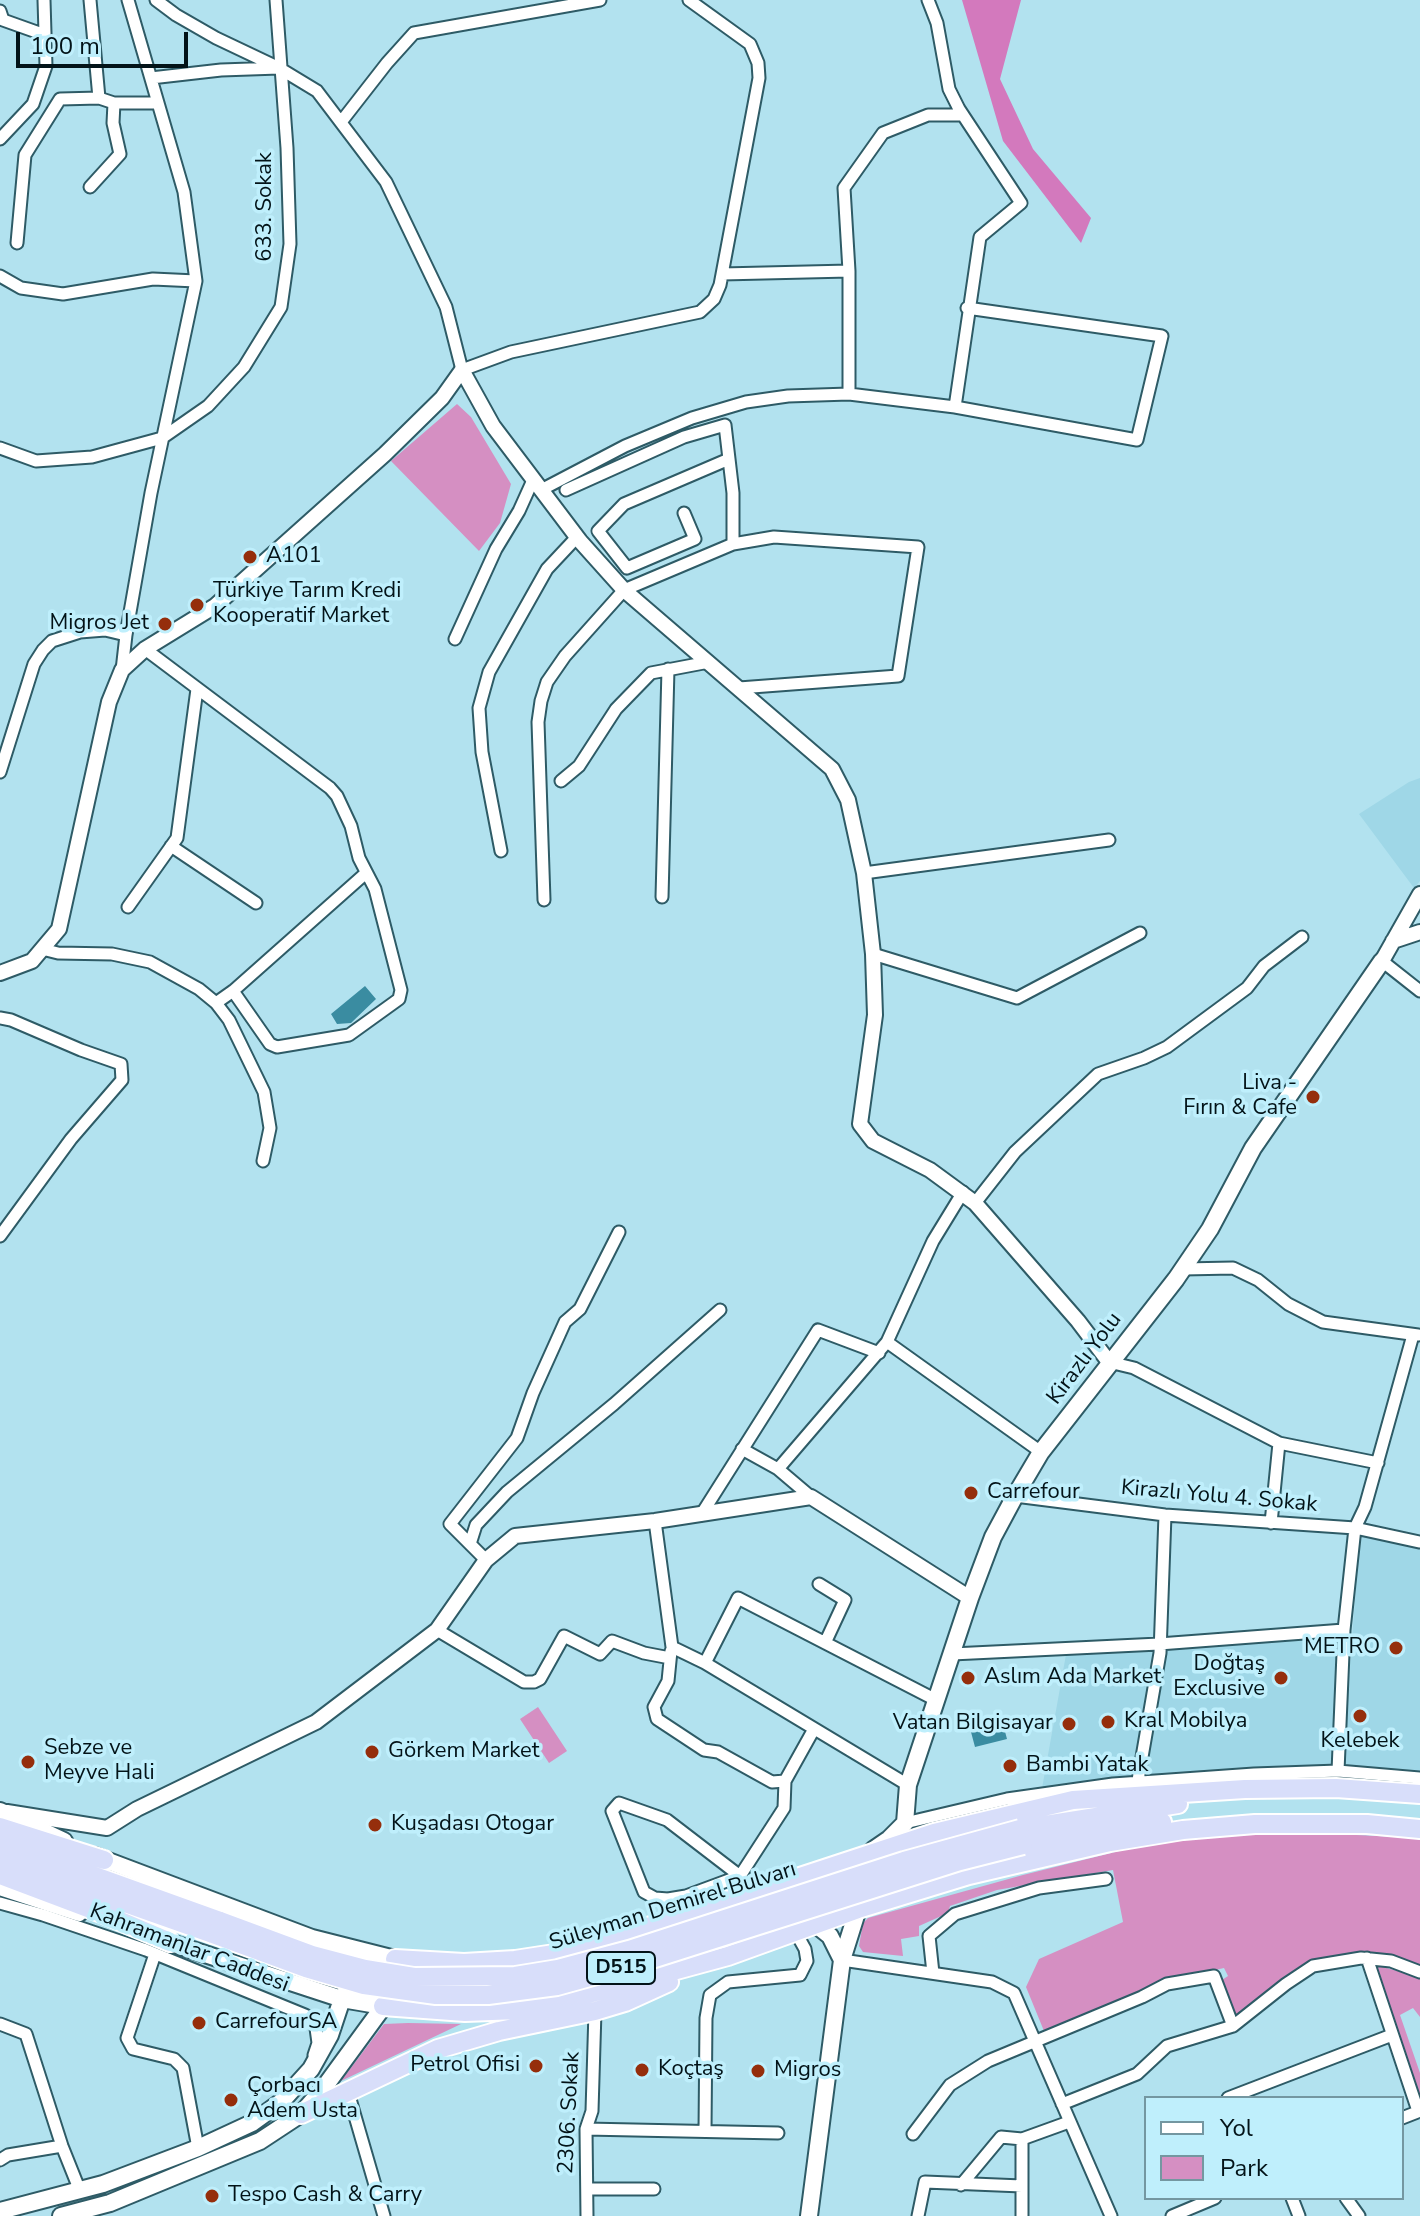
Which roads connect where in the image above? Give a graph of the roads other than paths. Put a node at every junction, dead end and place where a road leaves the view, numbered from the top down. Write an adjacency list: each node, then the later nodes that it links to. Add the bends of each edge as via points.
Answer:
1 (44, 0): 10 (street)
2 (90, 0): 13 (street)
3 (128, 0): 12 (street)
4 (156, 0): 11 (street)
5 (276, 0): 11 (street, 633. Sokak)
6 (600, 0): 17 (street, via 414,33)
7 (689, 0): 22 (street, via 750,44 758,63)
8 (928, 0): 16 (street, via 949,89)
9 (1, 18): 10 (street)
10 (45, 35): 18 (street, via 46,66 33,104)
11 (279, 68): 12 (street); 17 (street, via 317,91); 29 (street, 633. Sokak, via 290,244 281,307 244,367 208,406)
12 (151, 78): 15 (street)
13 (99, 98): 14 (street); 20 (street, via 60,99 25,155)
14 (114, 103): 15 (street); 19 (street, via 120,154)
15 (158, 103): 24 (street, via 184,192)
16 (963, 115): 21 (street, via 928,115 883,133 844,188); 25 (street, via 1021,203 980,237)
17 (341, 122): 26 (street, via 386,182 446,307)
18 (0, 139)
19 (90, 187)
20 (17, 243)
21 (849, 271): 22 (street); 27 (street)
22 (722, 274): 26 (street, via 714,299 700,312 511,352)
23 (0, 276): 24 (street, via 21,288 63,294 153,279)
24 (196, 281): 29 (street)
25 (967, 308): 28 (street); 28 (street, via 1162,336 1137,440)
26 (462, 370): 32 (street, via 493,426); 40 (street, via 442,398 385,454 215,606)
27 (849, 394): 28 (street); 32 (street, via 746,402 692,418)
28 (955, 407)
29 (162, 438): 30 (street, 633. Sokak, via 92,457 36,461); 38 (street)
30 (0, 448)
31 (729, 459): 33 (street, via 725,425 684,437); 34 (street, via 624,504 598,531 627,568 695,539); 36 (street)
32 (537, 485): 35 (street); 39 (street, via 496,549)
33 (566, 490)
34 (684, 513)
35 (577, 537): 37 (street); 50 (street, via 547,569 489,672 479,708)
36 (733, 544): 37 (street); 44 (street, via 774,537 918,547 898,676)
37 (624, 590): 41 (street); 55 (street, via 565,656 541,701)
38 (126, 635): 43 (street); 46 (street, via 80,632 52,641 43,650)
39 (455, 639)
40 (145, 649): 43 (street); 45 (street)
41 (709, 662): 42 (street); 44 (street)
42 (668, 669): 47 (street, via 651,673 616,709 579,766); 54 (street)
43 (122, 670): 62 (street, via 109,702 59,929)
44 (739, 688): 52 (street, via 832,769 848,800)
45 (197, 689): 49 (street, via 177,838); 51 (street, via 330,788 345,811)
46 (0, 772)
47 (561, 781)
48 (1109, 840): 52 (street)
49 (171, 846): 56 (street); 57 (street)
50 (501, 851)
51 (366, 873): 66 (street); 66 (street, via 375,889 399,999 349,1035 277,1047)
52 (864, 873): 63 (street)
53 (1420, 894): 61 (street)
54 (662, 897)
55 (544, 900)
56 (256, 903)
57 (128, 907)
58 (1420, 932): 61 (street)
59 (1140, 933): 63 (street, via 1017,998)
60 (1302, 937): 72 (street, via 1264,966 1247,988 1167,1047 1098,1074 1015,1152)
61 (1393, 941): 64 (street)
62 (42, 949): 65 (street, via 32,961); 68 (street, via 150,962)
63 (873, 954): 71 (street, via 875,1015 860,1124 873,1141)
64 (1382, 961): 67 (street); 75 (main road, Kirazlı Yolu, via 1253,1148)
65 (0, 973)
66 (233, 991): 68 (street)
67 (1420, 991)
68 (216, 1003): 70 (street, via 264,1092 270,1128)
69 (0, 1018): 74 (street, via 121,1064 122,1080)
70 (263, 1161)
71 (963, 1192): 72 (street); 78 (street, via 933,1241)
72 (975, 1203): 80 (street)
73 (619, 1232): 94 (street, via 580,1309 565,1322 517,1438 450,1524)
74 (0, 1236)
75 (1183, 1269): 77 (street, via 1233,1268 1323,1322); 80 (main road, Kirazlı Yolu)
76 (720, 1310): 94 (street, via 507,1492 476,1525)
77 (1416, 1335): 84 (street)
78 (887, 1342): 79 (street); 83 (street)
79 (879, 1353): 82 (street, via 818,1330); 85 (street)
80 (1109, 1362): 81 (street, via 1134,1368); 83 (main road, Kirazlı Yolu)
81 (1279, 1443): 84 (street); 91 (street)
82 (742, 1449): 85 (street); 88 (street)
83 (1041, 1452): 86 (main road, Kirazlı Yolu)
84 (1378, 1463): 92 (street)
85 (778, 1469): 87 (street)
86 (1015, 1496): 89 (street, Kirazlı Yolu 4. Sokak); 97 (main road, Kirazlı Yolu)
87 (811, 1497): 88 (street); 97 (street)
88 (701, 1515): 90 (street)
89 (1165, 1515): 91 (street, Kirazlı Yolu 4. Sokak); 101 (street)
90 (655, 1521): 95 (street, via 515,1536); 102 (street)
91 (1271, 1523): 92 (street, Kirazlı Yolu 4. Sokak)
92 (1355, 1528): 93 (street, Kirazlı Yolu 4. Sokak); 99 (street)
93 (1419, 1542)
94 (470, 1544): 95 (street)
95 (486, 1560): 98 (street)
96 (819, 1584): 100 (street, via 845,1600)
97 (970, 1598): 103 (main road, Kirazlı Yolu)
98 (437, 1630): 102 (street, via 524,1682 540,1679 564,1636 600,1654 612,1641); 114 (street, via 316,1722 107,1828)
99 (1344, 1630): 101 (street); 107 (street)
100 (825, 1643): 104 (street, via 738,1598); 105 (street)
101 (1159, 1644): 103 (street); 111 (street)
102 (671, 1653): 104 (street); 109 (street, via 668,1681 654,1707 657,1719 704,1750 718,1752 772,1782)
103 (952, 1654): 105 (main road, Kirazlı Yolu)
104 (705, 1663): 106 (street)
105 (936, 1700): 110 (main road, Kirazlı Yolu)
106 (814, 1729): 109 (street); 110 (street)
107 (1338, 1771): 108 (street); 111 (street)
108 (1420, 1778)
109 (785, 1781): 125 (street, via 784,1808)
110 (908, 1785): 116 (main road, Kirazlı Yolu)
111 (1137, 1788): 112 (highway, via 1336,1788); 116 (street, via 1069,1789); 118 (highway)
112 (1420, 1794)
113 (1420, 1802): 119 (highway, Süleyman Demirel Bulvarı / D515, via 1193,1802 1133,1809)
114 (1, 1816): 123 (highway)
115 (1420, 1822): 119 (highway, Süleyman Demirel Bulvarı / D515, via 1252,1815)
116 (905, 1823): 118 (main road, via 918,1834); 121 (main road)
117 (1420, 1829): 129 (highway, via 1293,1822 1183,1830 1030,1860)
118 (934, 1833): 121 (highway)
119 (1021, 1837): 131 (highway, Süleyman Demirel Bulvarı / D515, bridge, via 904,1861 629,1950 515,1976 414,1977 365,1969)
120 (0, 1842): 131 (highway, Süleyman Demirel Bulvarı / D515)
121 (861, 1858): 139 (highway, via 602,1942 528,1958)
122 (0, 1859): 131 (highway, Süleyman Demirel Bulvarı / D515)
123 (104, 1860): 134 (main road)
124 (0, 1875): 133 (highway, via 104,1914)
125 (740, 1876): 125 (street, via 667,1820 619,1803 612,1811 644,1892 655,1898 686,1896)
126 (1106, 1879): 141 (street, via 1039,1888 955,1914 929,1936)
127 (0, 1887): 133 (main road)
128 (0, 1903): 133 (street, Kahramanlar Caddesi)
129 (858, 1909): 130 (highway); 138 (main road)
130 (815, 1924): 132 (highway); 138 (main road, via 830,1936)
131 (217, 1928)
132 (795, 1931): 135 (highway); 160 (street, via 807,1961 800,1975 728,1982 710,1995)
133 (162, 1948): 142 (main road); 152 (street, Kahramanlar Caddesi, via 315,2021 318,2043); 165 (street, via 127,2038 133,2049 174,2059 183,2068)
134 (362, 1951): 137 (main road); 143 (main road)
135 (728, 1956): 145 (highway); 146 (highway, via 555,2003)
136 (1367, 1958): 140 (street); 148 (street, via 1313,1966); 149 (street)
137 (395, 1959): 139 (highway); 144 (main road, via 396,1985)
138 (842, 1960): 141 (street); 179 (main road)
139 (464, 1963): 146 (highway, via 452,1973 448,1990)
140 (1420, 1972)
141 (933, 1973): 150 (street, via 992,1982 1014,1993)
142 (309, 1988): 143 (main road); 151 (main road, via 327,2001)
143 (342, 1999): 144 (main road); 151 (main road)
144 (383, 2006): 146 (highway); 157 (main road)
145 (595, 2011): 153 (highway, via 472,2037); 159 (street, 2306. Sokak, via 592,2111)
146 (465, 2012)
147 (0, 2024): 164 (street, via 26,2034)
148 (1233, 2026): 150 (street, via 1214,1976 1167,1984); 155 (street, via 1167,2046 1137,2074)
149 (1392, 2035): 154 (street); 156 (street)
150 (1034, 2040): 155 (street); 162 (street, via 950,2085)
151 (325, 2043): 152 (main road)
152 (311, 2069): 165 (main road, via 281,2102 252,2123)
153 (348, 2092): 157 (highway); 176 (street)
154 (1233, 2096)
155 (1062, 2104): 158 (street)
156 (1419, 2111)
157 (301, 2114): 174 (main road, via 260,2141)
158 (1069, 2122): 163 (street); 182 (street)
159 (586, 2129): 160 (street); 170 (street, 2306. Sokak)
160 (705, 2131): 161 (street)
161 (778, 2133)
162 (913, 2134)
163 (1022, 2139): 168 (street, via 1001,2137); 169 (street)
164 (62, 2146): 166 (street); 172 (street)
165 (198, 2148): 167 (main road)
166 (0, 2160)
167 (103, 2184): 172 (main road); 174 (street)
168 (961, 2185): 169 (street); 180 (street, via 925,2182)
169 (1022, 2186): 181 (street)
170 (587, 2189): 171 (street); 178 (street, 2306. Sokak)
171 (654, 2189)
172 (80, 2191): 175 (main road)
173 (1210, 2200): 183 (street)
174 (112, 2210): 177 (main road)
175 (0, 2211)
176 (382, 2215)
177 (61, 2216)
178 (587, 2216)
179 (809, 2216)
180 (918, 2216)
181 (1022, 2216)
182 (1111, 2216)
183 (1172, 2216)

